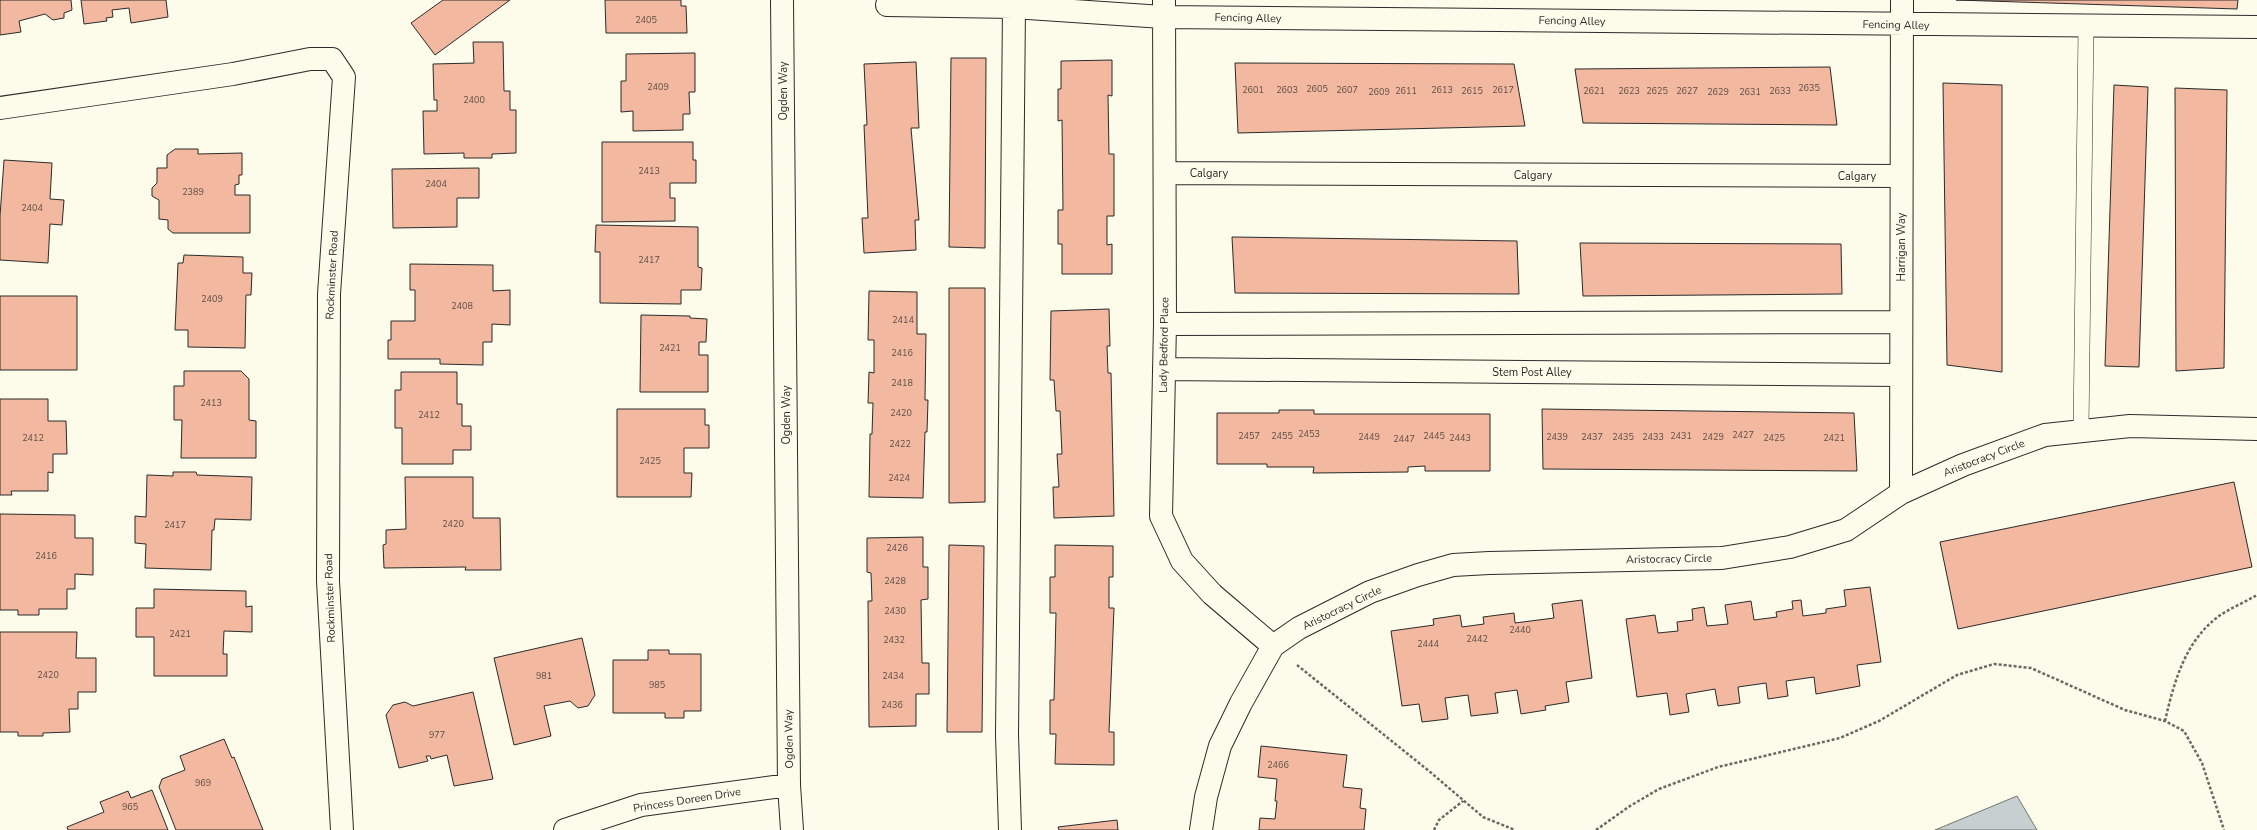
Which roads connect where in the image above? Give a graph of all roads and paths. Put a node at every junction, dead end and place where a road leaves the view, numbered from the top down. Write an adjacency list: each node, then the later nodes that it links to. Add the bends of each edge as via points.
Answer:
1 (782, 0): 22 (street, Ogden Way)
2 (1902, 0): 6 (street, Harrigan Way)
3 (887, 6): 4 (street, Fencing Alley)
4 (1014, 7): 5 (street, Fencing Alley); 27 (street, via 1007,735)
5 (1163, 9): 6 (street, Fencing Alley); 10 (street, Lady Bedford Place)
6 (1902, 25): 7 (street, Fencing Alley); 11 (street, Harrigan Way)
7 (2086, 27): 8 (street, Fencing Alley); 17 (lane)
8 (2257, 27)
9 (0, 108): 24 (street, Rockminster Road, via 233,74 310,59 332,59 344,77 329,294 328,580)
10 (1166, 173): 11 (street, Calgary); 13 (street, Lady Bedford Place)
11 (1901, 176): 12 (street, Harrigan Way)
12 (1901, 322): 13 (street); 15 (street, Harrigan Way)
13 (1165, 324): 14 (street, Lady Bedford Place)
14 (1164, 369): 15 (street, Stem Post Alley); 20 (street, Lady Bedford Place, via 1161,516 1182,560 1212,594)
15 (1901, 375): 18 (street, Harrigan Way)
16 (2257, 429): 17 (street, Aristocracy Circle, via 2130,426)
17 (2081, 431): 18 (street, Aristocracy Circle, via 2045,435 1962,465)
18 (1901, 493): 20 (street, Aristocracy Circle, via 1846,530 1790,547 1730,557 1453,565 1370,592 1299,628)
19 (2257, 595): 21 (path, via 2218,617 2188,648 2171,695)
20 (1274, 646): 23 (path); 28 (street, Aristocracy Circle, via 1220,746 1206,797)
21 (2165, 721): 31 (path, via 2125,710 2031,668 1994,664 1957,675 1879,721 1840,738 1718,767 1659,789); 32 (path, via 2184,731 2202,763)
22 (789, 785): 25 (street, Princess Doreen Drive, via 641,805); 26 (street, Ogden Way)
23 (1463, 800): 29 (path, via 1440,820); 30 (path, via 1483,817)
24 (342, 830)
25 (565, 830)
26 (792, 830)
27 (1010, 830)
28 (1201, 830)
29 (1434, 830)
30 (1515, 830)
31 (1596, 830)
32 (2224, 830)

